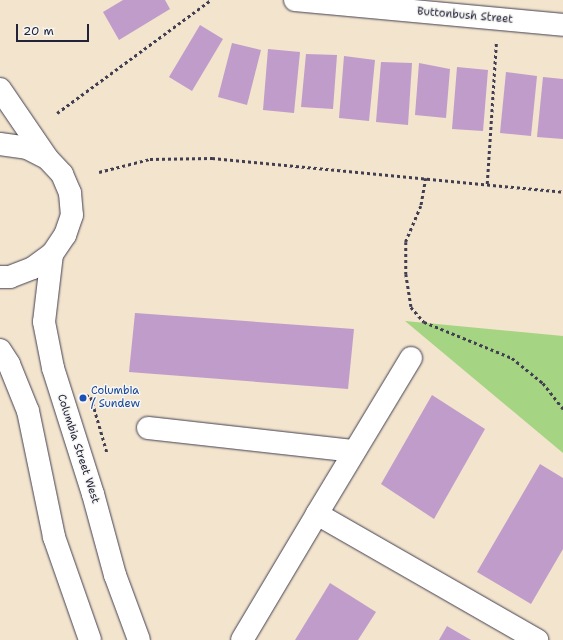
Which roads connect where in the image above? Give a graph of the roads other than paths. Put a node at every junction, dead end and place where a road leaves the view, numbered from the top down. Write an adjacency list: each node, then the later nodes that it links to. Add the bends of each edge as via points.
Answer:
1 (295, 0): 2 (street, Buttonbush Street)
2 (563, 25)
3 (0, 89): 5 (street)
4 (0, 144): 5 (street, via 27,148)
5 (47, 158): 6 (street, via 62,174 70,194 72,215 65,235)
6 (52, 254): 7 (street, via 33,268); 14 (street, Columbia Street West, via 44,322 53,368 93,494 115,575)
7 (0, 278)
8 (0, 350): 13 (street, via 9,364 28,412 54,538)
9 (411, 358): 11 (street)
10 (148, 428): 11 (street)
11 (353, 452): 12 (street)
12 (317, 514): 15 (street); 16 (street)
13 (90, 640)
14 (139, 640)
15 (242, 640)
16 (537, 640)

